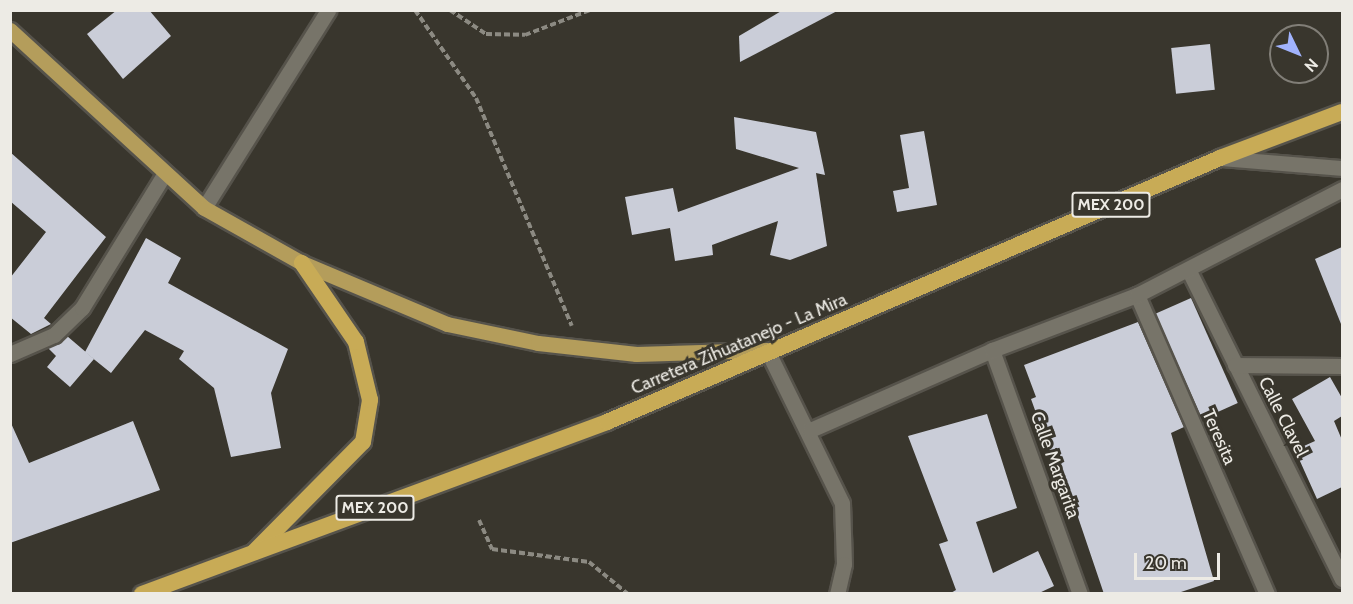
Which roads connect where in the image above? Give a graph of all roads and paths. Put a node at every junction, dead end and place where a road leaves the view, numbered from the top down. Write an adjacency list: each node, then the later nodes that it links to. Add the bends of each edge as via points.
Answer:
1 (328, 10): 11 (street)
2 (415, 10): 15 (path, via 476,98)
3 (450, 10): 4 (path, via 486,34 525,35)
4 (590, 10)
5 (10, 30): 9 (main road)
6 (1342, 112): 7 (highway, Carretera Zihuatanejo - La Mira / MEX 200)
7 (1220, 158): 8 (street); 16 (highway, Carretera Zihuatanejo - La Mira / MEX 200)
8 (1342, 168)
9 (165, 173): 11 (main road); 18 (street, via 82,308 54,335)
10 (1342, 189): 13 (street)
11 (204, 208): 12 (main road)
12 (302, 263): 15 (main road, via 447,324); 23 (highway, via 356,342 370,400 363,442)
13 (1190, 271): 14 (street); 19 (street, Calle Clavel)
14 (1137, 295): 17 (street); 29 (street, Teresita)
15 (582, 349): 16 (main road)
16 (768, 350): 21 (street); 23 (highway, Carretera Zihuatanejo - La Mira / MEX 200, via 607,422)
17 (992, 350): 21 (street); 28 (street, Calle Margarita)
18 (10, 354)
19 (1235, 365): 20 (street); 24 (street, Calle Clavel)
20 (1342, 366)
21 (810, 430): 27 (street, via 842,503 844,564)
22 (479, 520): 26 (path, via 492,549 590,562)
23 (247, 559): 25 (highway, Carretera Zihuatanejo - La Mira / MEX 200)
24 (1342, 579)
25 (142, 594)
26 (628, 594)
27 (837, 594)
28 (1080, 594)
29 (1267, 594)

